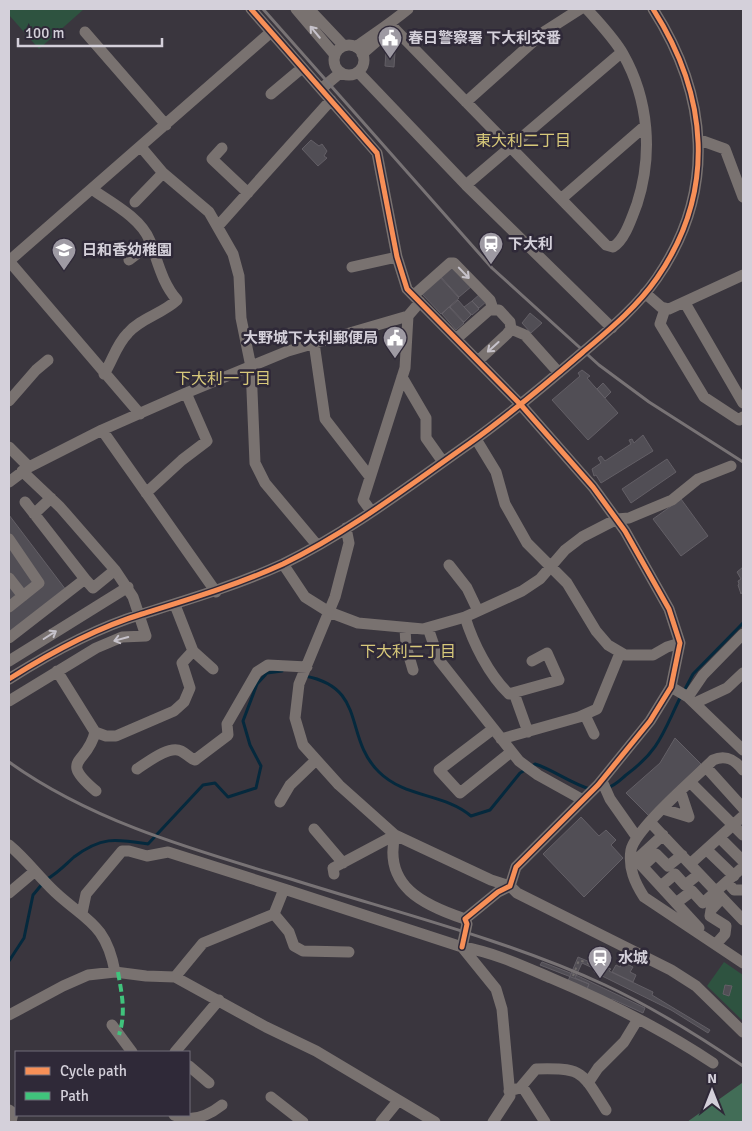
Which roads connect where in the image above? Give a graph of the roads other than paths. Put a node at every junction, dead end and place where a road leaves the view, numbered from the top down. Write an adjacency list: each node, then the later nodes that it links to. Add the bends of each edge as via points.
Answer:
1 (251, 9): 10 (street)
2 (296, 9): 13 (street, one-way to 2)
3 (309, 9): 11 (street)
4 (408, 9): 8 (street)
5 (580, 9): 20 (street, via 544,32)
6 (587, 9): 12 (street)
7 (653, 9): 23 (street, via 683,66 693,94)
8 (390, 24): 11 (street, via 385,34); 20 (street)
9 (85, 32): 21 (street)
10 (271, 32): 14 (street); 21 (street)
11 (354, 49): 13 (street); 16 (street, via 363,64)
12 (622, 52): 22 (street, via 631,69); 25 (street)
13 (335, 55): 15 (street)
14 (302, 68): 17 (street); 18 (street)
15 (338, 70): 16 (street, via 349,75); 17 (street)
16 (358, 72): 28 (street)
17 (319, 86): 19 (street)
18 (270, 94)
19 (331, 100): 30 (street); 36 (street, via 377,153)
20 (466, 102): 25 (street)
21 (166, 125): 24 (street)
22 (645, 126): 32 (street); 32 (street, via 648,154 644,179 633,215 616,245 606,245)
23 (700, 140): 31 (street, via 725,149); 41 (street, via 696,186 681,236)
24 (141, 147): 27 (street); 29 (street)
25 (510, 147): 28 (street); 32 (street)
26 (222, 148): 30 (street, via 212,159)
27 (163, 172): 33 (street); 34 (street, via 209,212)
28 (466, 185): 47 (street)
29 (93, 190): 35 (street, via 136,221); 38 (street)
30 (248, 193): 34 (street)
31 (743, 197)
32 (561, 199)
33 (135, 202)
34 (218, 226): 53 (street, via 237,264 241,318)
35 (150, 243): 37 (street); 55 (street, via 162,278 177,300 128,332)
36 (397, 256): 39 (street); 42 (street, via 407,289)
37 (129, 260)
38 (9, 261): 55 (street)
39 (352, 267)
40 (743, 275): 43 (street)
41 (645, 293): 45 (street); 47 (street)
42 (417, 299): 44 (street, one-way to 44, via 450,263 454,263 490,300); 46 (street); 49 (street)
43 (685, 303): 45 (street); 59 (street)
44 (493, 309): 48 (street, via 510,322); 49 (street)
45 (665, 309): 62 (street, via 660,324 704,397 739,420)
46 (408, 316): 50 (street); 56 (street, via 407,355)
47 (612, 328): 54 (street)
48 (511, 329): 52 (street, one-way to 52); 54 (street, via 525,335)
49 (457, 338): 52 (street)
50 (314, 343): 53 (street); 69 (street, via 325,419)
51 (48, 360): 58 (street)
52 (479, 360): 60 (street)
53 (251, 367): 57 (street); 79 (street, via 255,462 265,483)
54 (559, 373): 60 (street)
55 (104, 374): 61 (street)
56 (402, 377): 66 (street, via 426,418 426,438); 69 (street)
57 (186, 393): 61 (street); 71 (street, via 207,441)
58 (9, 401)
59 (743, 403)
60 (521, 405): 64 (street); 76 (street)
61 (140, 414): 63 (street)
62 (743, 417)
63 (102, 430): 68 (street); 71 (street)
64 (476, 439): 66 (street); 82 (street, via 496,472 505,504 526,543)
65 (9, 447): 68 (street)
66 (443, 462): 74 (street)
67 (731, 466): 76 (street, via 698,478 672,500 629,518)
68 (25, 469): 70 (street); 72 (street)
69 (370, 477): 74 (street, via 363,500)
70 (9, 482)
71 (146, 493): 87 (street)
72 (51, 498): 75 (street); 83 (street)
73 (25, 502): 75 (street)
74 (371, 511): 77 (street)
75 (34, 514): 85 (street)
76 (617, 519): 82 (street, via 582,537); 99 (street, via 668,609)
77 (346, 528): 79 (street); 92 (street, via 350,543)
78 (9, 539): 88 (street, via 39,583)
79 (317, 545): 80 (street)
80 (283, 564): 87 (street); 92 (street, via 305,597)
81 (449, 565): 91 (street, via 467,588)
82 (551, 566): 91 (street, via 522,591); 101 (street, via 581,603 596,631)
83 (115, 570): 85 (street, via 93,588); 86 (street)
84 (9, 578): 88 (street)
85 (85, 579): 98 (street)
86 (128, 587): 93 (street); 102 (street, one-way to 86)
87 (216, 592): 89 (street)
88 (23, 596): 90 (street)
89 (175, 605): 93 (street); 100 (street)
90 (9, 607)
91 (478, 611): 94 (street)
92 (329, 612): 95 (street, via 358,622); 104 (street)
93 (141, 614): 107 (street, one-way to 107, via 146,636 122,638 96,648); 109 (street, via 89,635)
94 (465, 617): 96 (street); 111 (street, via 493,675 509,694)
95 (405, 628): 96 (street); 106 (street)
96 (428, 628): 115 (street, via 439,660)
97 (743, 634): 112 (street, via 703,675)
98 (9, 638)
99 (680, 643): 101 (street, via 653,655); 110 (street)
100 (193, 651): 105 (street); 116 (street, via 182,663 190,683 189,695 174,711 116,736)
101 (620, 653): 114 (street, via 597,709)
102 (9, 660)
103 (532, 661): 111 (street, via 547,654 559,680)
104 (307, 667): 122 (street, via 299,684 295,718 303,744); 124 (street, via 268,665 257,672 227,724 228,735 195,760 180,750 169,750)
105 (213, 669)
106 (413, 670)
107 (57, 671): 113 (street); 116 (street)
108 (743, 673): 112 (street, via 726,688)
109 (9, 679)
110 (671, 687): 112 (street); 127 (street, via 650,721)
111 (514, 693): 117 (street)
112 (692, 700): 120 (street)
113 (9, 701)
114 (585, 715): 117 (street); 118 (street)
115 (493, 729): 119 (street); 121 (street, via 439,770 460,793)
116 (95, 732): 128 (street, via 92,744 78,760 76,768 79,776)
117 (528, 732): 119 (street)
118 (594, 734)
119 (501, 739): 121 (street)
120 (743, 750)
121 (511, 752): 130 (street, via 532,772)
122 (316, 760): 131 (street, via 290,785); 138 (street, via 339,785)
123 (706, 767): 125 (street, via 720,757 736,762); 126 (street); 133 (street)
124 (137, 768)
125 (743, 770)
126 (690, 782): 129 (street); 136 (street)
127 (600, 783): 130 (street); 141 (street)
128 (96, 791)
129 (681, 793): 132 (street); 132 (street, via 689,817)
130 (584, 799): 155 (street, via 516,867)
131 (280, 802)
132 (663, 808): 135 (street)
133 (743, 808)
134 (743, 816): 136 (street)
135 (650, 822): 139 (street); 141 (street)
136 (733, 824): 140 (street); 142 (street)
137 (314, 829): 148 (street)
138 (396, 835): 148 (street); 155 (street); 165 (street, via 392,861 395,872 407,888 430,906)
139 (663, 835): 145 (street); 146 (street)
140 (743, 835)
141 (636, 836): 146 (street)
142 (720, 838): 144 (street); 147 (street)
143 (9, 845): 151 (street)
144 (707, 850): 149 (street); 154 (street)
145 (682, 855): 146 (street, via 668,866 656,854); 149 (street)
146 (637, 860): 156 (street); 166 (street, via 635,883 644,897)
147 (743, 861)
148 (344, 863): 152 (street, via 333,868)
149 (690, 864): 153 (street)
150 (743, 867): 154 (street)
151 (35, 871): 159 (street); 163 (street)
152 (334, 874)
153 (699, 874): 156 (street, via 685,885 675,874); 160 (street)
154 (731, 879): 158 (street, via 734,890); 160 (street)
155 (510, 886): 165 (street); 177 (street, via 517,893 671,970 696,986)
156 (661, 886): 161 (street)
157 (284, 889): 163 (street, via 168,852 147,856 122,851 86,894); 164 (street); 167 (street)
158 (743, 890)
159 (9, 893)
160 (719, 894): 161 (street, via 703,903 692,891); 162 (street); 166 (street, via 710,916 726,926 725,934)
161 (676, 903): 166 (street)
162 (741, 911)
163 (82, 913): 171 (street, via 106,943)
164 (274, 914): 169 (street, via 289,932 294,946 303,951); 172 (street, via 204,943)
165 (465, 919): 167 (street, via 467,924)
166 (713, 942): 170 (street)
167 (462, 947): 175 (street, via 520,965); 185 (street, via 496,989 502,1009)
168 (743, 948): 170 (street)
169 (349, 952)
170 (739, 960)
171 (115, 972): 172 (street); 174 (street, via 71,982)
172 (175, 977): 173 (street)
173 (219, 1000): 179 (street); 187 (street, via 266,1028 316,1051)
174 (9, 1015)
175 (638, 1019): 180 (street, via 671,1035); 182 (street, via 624,1042)
176 (112, 1025): 178 (street)
177 (743, 1032)
178 (131, 1051)
179 (176, 1051)
180 (713, 1064)
181 (190, 1067): 183 (street)
182 (588, 1082): 184 (street, via 585,1077 568,1069 536,1069); 190 (street)
183 (209, 1083)
184 (522, 1086): 185 (street); 197 (street)
185 (509, 1091): 196 (street, via 510,1096)
186 (271, 1097): 193 (street)
187 (398, 1101): 194 (street); 195 (street)
188 (222, 1105): 191 (street, via 208,1116 182,1119)
189 (9, 1110): 192 (street, via 13,1113)
190 (606, 1110)
191 (176, 1116)
192 (11, 1122)
193 (303, 1122)
194 (381, 1122)
195 (435, 1122)
196 (493, 1122)
197 (546, 1122)

